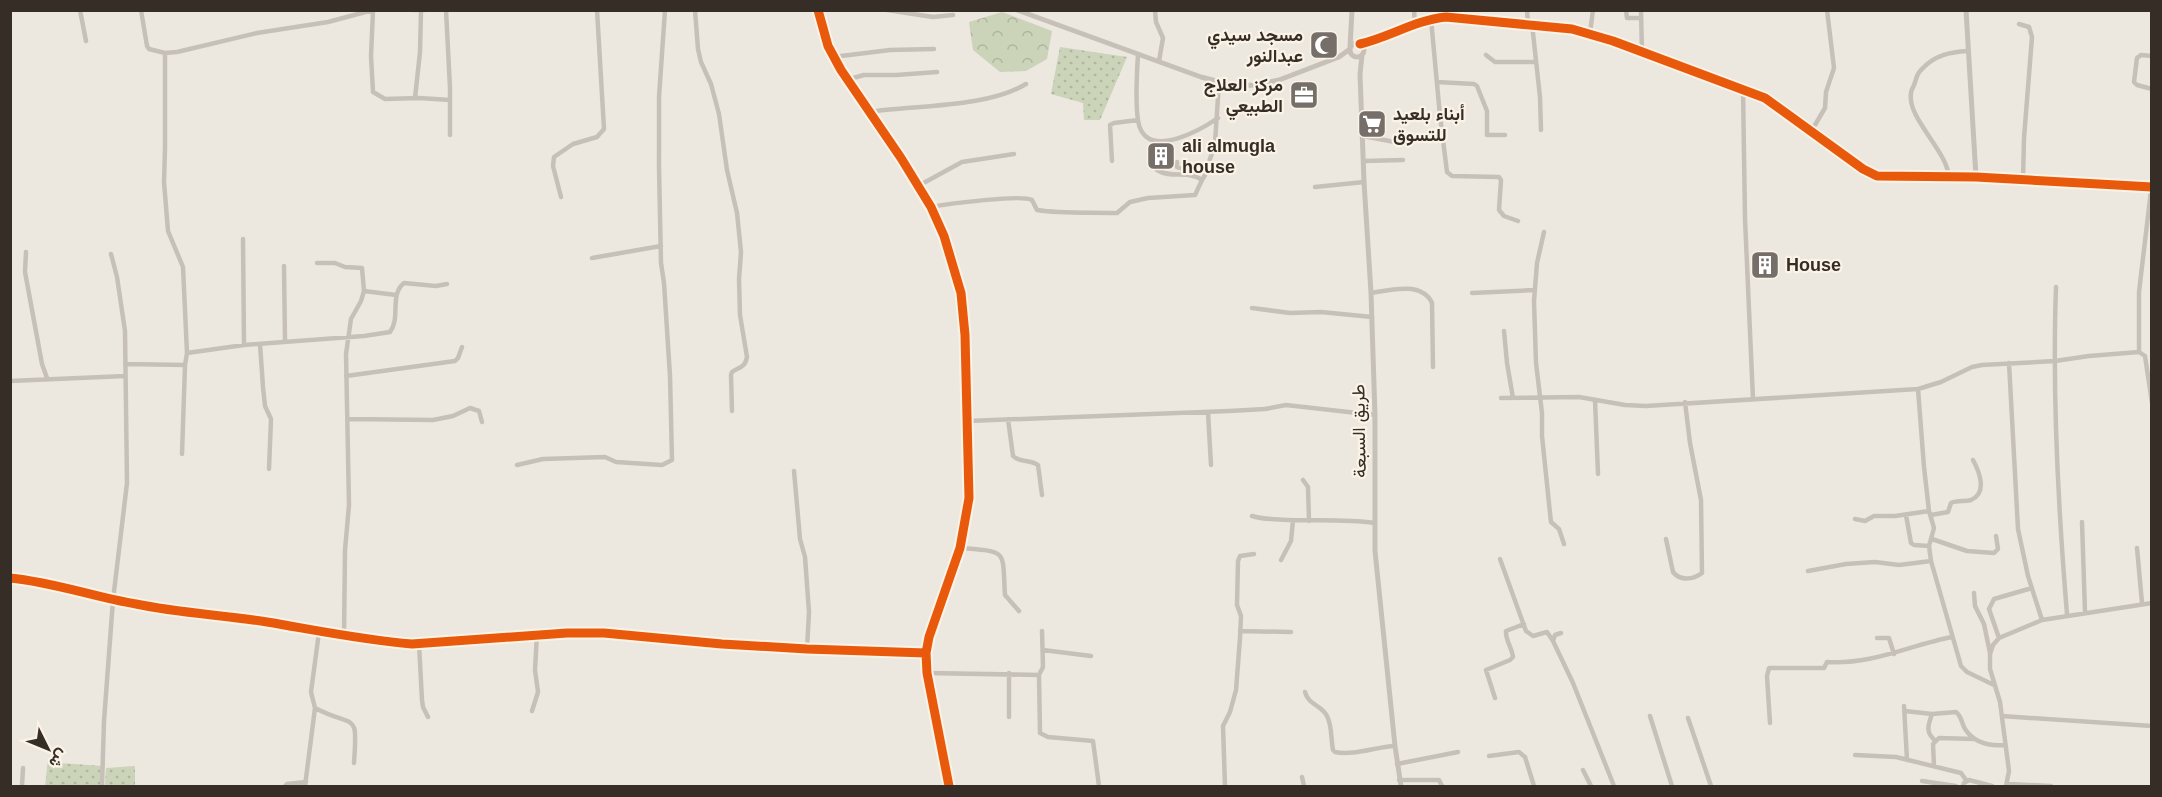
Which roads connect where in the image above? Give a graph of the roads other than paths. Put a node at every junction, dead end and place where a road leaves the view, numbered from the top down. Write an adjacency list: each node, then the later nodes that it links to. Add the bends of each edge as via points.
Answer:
1 (80, 10): 33 (street)
2 (141, 10): 38 (street, via 147,46)
3 (342, 10): 26 (street)
4 (373, 10): 26 (street); 57 (street, via 373,92 385,99)
5 (413, 10): 22 (street)
6 (447, 10): 58 (street)
7 (597, 10): 83 (street, via 604,129 554,157)
8 (665, 10): 88 (street, via 659,96)
9 (695, 10): 128 (street, via 701,62 719,114 741,252 740,315 747,357 746,363 730,375)
10 (818, 10): 45 (street)
11 (888, 10): 23 (street, via 933,17)
12 (1017, 10): 40 (street)
13 (1155, 10): 47 (street, via 1163,38)
14 (1352, 10): 30 (street)
15 (1414, 10): 27 (street)
16 (1527, 10): 28 (street)
17 (1593, 10): 31 (street)
18 (1626, 10): 25 (street, via 1627,18)
19 (1641, 10): 25 (street)
20 (1827, 10): 63 (street, via 1834,68 1825,108)
21 (1966, 10): 37 (street)
22 (423, 11): 57 (street)
23 (953, 15)
24 (1431, 18): 27 (street); 28 (street); 53 (street)
25 (1641, 18): 39 (street)
26 (341, 19): 38 (street)
27 (1415, 23): 32 (street)
28 (1530, 24): 31 (street); 48 (street)
29 (2019, 24): 78 (street, via 2029,27 2032,37)
30 (1352, 29): 34 (street); 35 (street)
31 (1590, 33): 39 (street)
32 (1377, 40): 34 (street); 41 (street)
33 (86, 41)
34 (1360, 44): 35 (street); 41 (street)
35 (1350, 48): 43 (street); 46 (street)
36 (934, 49): 45 (street)
37 (1968, 51): 75 (street, via 1951,52 1928,63 1917,74 1910,96 1914,112 1940,153); 76 (street)
38 (165, 53): 110 (street, via 164,188 168,231 183,267)
39 (1642, 53): 55 (street)
40 (1138, 54): 47 (street); 61 (street)
41 (1362, 54): 43 (street); 50 (street)
42 (1486, 55): 48 (street, via 1495,62)
43 (1354, 56): 46 (street); 50 (street)
44 (2151, 56): 56 (street, via 2137,58 2134,82)
45 (833, 57): 51 (street)
46 (1339, 57): 52 (street, via 1261,84 1234,86)
47 (1159, 61): 52 (street)
48 (1535, 62): 62 (street)
49 (937, 72): 51 (street, via 864,75)
50 (1360, 74): 66 (street, طريق السبعة)
51 (846, 80): 59 (street)
52 (1219, 82): 60 (street)
53 (1437, 82): 65 (street, via 1477,86 1486,111 1487,135); 85 (street, via 1448,174 1498,177 1499,210)
54 (1026, 84): 59 (street, via 969,102)
55 (1743, 89): 63 (street, via 1765,98); 124 (street)
56 (2151, 89)
57 (415, 98): 58 (street)
58 (450, 100): 64 (street)
59 (869, 112): 81 (street)
60 (1218, 118): 61 (street, via 1203,129 1163,141 1147,138); 77 (street, via 1213,153)
61 (1138, 120): 70 (street, via 1110,125)
62 (1541, 130)
63 (1812, 130): 75 (street, via 1877,176)
64 (450, 135)
65 (1505, 135)
66 (1363, 136): 67 (street); 71 (street, طريق السبعة)
67 (1400, 142)
68 (1014, 154): 81 (street, via 962,162)
69 (1403, 160): 71 (street)
70 (1112, 161)
71 (1364, 161): 79 (street, طريق السبعة)
72 (1177, 162): 74 (street, via 1177,167)
73 (1157, 170): 74 (street, via 1170,175)
74 (1195, 175): 77 (street)
75 (1949, 176): 76 (street)
76 (1976, 177): 78 (street)
77 (1202, 180): 84 (street, via 1195,195 1130,202 1118,213 1036,210 1032,200 1024,197)
78 (2023, 180): 80 (street)
79 (1364, 182): 82 (street); 98 (street, طريق السبعة)
80 (2151, 185): 109 (street, via 2139,292)
81 (918, 186): 84 (street)
82 (1315, 187)
83 (561, 197)
84 (931, 207): 133 (street, via 961,293)
85 (1518, 221)
86 (1544, 232): 96 (street)
87 (243, 239): 107 (street)
88 (661, 246): 91 (street); 137 (street, via 672,459 662,465 605,458 543,459)
89 (26, 252): 118 (street, via 25,272)
90 (111, 254): 113 (street, via 125,331)
91 (592, 258)
92 (316, 263): 97 (street, via 362,268)
93 (284, 266): 105 (street)
94 (447, 284): 100 (street, via 404,283)
95 (2056, 287): 111 (street)
96 (1534, 290): 99 (street); 121 (street, via 1535,357)
97 (364, 291): 100 (street); 104 (street)
98 (1371, 293): 102 (street, طريق السبعة); 115 (street, via 1412,289 1430,298)
99 (1472, 293)
100 (396, 295): 104 (street, via 393,330)
101 (1252, 308): 102 (street)
102 (1372, 317): 130 (street, طريق السبعة)
103 (1504, 331): 123 (street)
104 (347, 337): 105 (street); 117 (street)
105 (285, 342): 106 (street)
106 (260, 344): 107 (street); 139 (street, via 264,396 271,419)
107 (244, 345): 110 (street)
108 (462, 347): 117 (street, via 454,361)
109 (2139, 352): 111 (street); 127 (street, via 2145,356)
110 (188, 353): 114 (street)
111 (2055, 361): 112 (street); 173 (street)
112 (2010, 363): 120 (street, via 1971,367); 165 (street, via 2018,529)
113 (125, 364): 114 (street); 116 (street)
114 (185, 366): 135 (street)
115 (1433, 367)
116 (125, 376): 118 (street); 167 (street, via 127,483)
117 (346, 376): 131 (street)
118 (47, 378): 119 (street)
119 (10, 381)
120 (1918, 389): 124 (street); 144 (street)
121 (1541, 397): 123 (street); 125 (street); 155 (street, via 1551,522 1559,529)
122 (1501, 398): 123 (street)
123 (1513, 398)
124 (1753, 399): 126 (street)
125 (1595, 400): 126 (street, via 1635,406); 141 (street)
126 (1685, 402): 153 (street, via 1701,500 1702,573 1697,577 1676,577)
127 (2151, 403)
128 (732, 411)
129 (1208, 412): 130 (street, via 1265,410 1286,405); 132 (street); 138 (street)
130 (1375, 415): 151 (street, طريق السبعة)
131 (349, 419): 134 (street, via 433,420 470,408 479,411); 183 (street)
132 (1008, 419): 133 (street); 143 (street, via 1013,456 1038,465)
133 (968, 421): 157 (street, via 969,498)
134 (482, 422)
135 (183, 454)
136 (1973, 460): 144 (street, via 1980,475 1977,495 1972,500 1951,502 1948,512)
137 (517, 465)
138 (1212, 465)
139 (269, 469)
140 (794, 471): 189 (street, via 805,557)
141 (1598, 474)
142 (1303, 480): 149 (street, via 1308,487)
143 (1042, 495)
144 (1930, 513): 145 (street); 154 (street)
145 (1906, 515): 147 (street); 156 (street, via 1911,543)
146 (1252, 516): 148 (street)
147 (1855, 519)
148 (1293, 520): 149 (street); 161 (street, via 1291,540)
149 (1309, 521): 151 (street)
150 (2082, 522): 172 (street)
151 (1374, 523): 214 (street, طريق السبعة)
152 (1996, 536): 154 (street, via 1998,549 1994,553 1967,550)
153 (1666, 539)
154 (1932, 539): 156 (street)
155 (1563, 544)
156 (1929, 546): 162 (street)
157 (960, 548): 171 (street, via 994,551 1002,557 1005,595); 191 (street)
158 (2137, 548): 168 (street)
159 (1254, 554): 178 (street, via 1238,558)
160 (1500, 559): 176 (street)
161 (1281, 560)
162 (1931, 561): 163 (street, via 1846,564); 184 (street)
163 (1808, 571)
164 (10, 578): 167 (street)
165 (2032, 588): 170 (street, via 1994,599); 175 (street)
166 (1974, 593): 174 (street, via 1975,606)
167 (113, 600): 179 (street); 231 (street)
168 (2142, 603): 169 (street); 172 (street)
169 (2151, 603)
170 (1989, 609): 174 (street); 186 (street)
171 (1018, 611)
172 (2085, 612): 173 (street)
173 (2067, 615): 175 (street)
174 (1982, 616): 193 (street)
175 (2042, 620): 186 (street)
176 (1524, 624): 187 (street, via 1529,635 1547,632); 200 (street, via 1506,631 1513,657 1486,670)
177 (1042, 631): 190 (street)
178 (1240, 631): 180 (street); 235 (street, via 1236,690 1223,726)
179 (319, 632): 183 (street); 201 (street, via 312,692)
180 (1291, 632)
181 (1561, 633): 187 (street)
182 (537, 634): 188 (street); 189 (street, via 604,633); 202 (street, via 538,692)
183 (344, 636): 188 (street)
184 (1952, 637): 192 (street); 198 (street, via 1961,666)
185 (1877, 638): 192 (street, via 1888,638)
186 (1999, 638): 193 (street)
187 (1553, 641): 240 (street)
188 (419, 644): 206 (street, via 422,700)
189 (807, 649): 191 (street)
190 (1043, 650): 194 (street); 197 (street)
191 (926, 653): 195 (street)
192 (1894, 654): 209 (street, via 1827,662 1824,668 1769,668)
193 (1990, 654): 198 (street)
194 (1091, 656)
195 (927, 673): 196 (street); 233 (street)
196 (1009, 673): 197 (street); 207 (street)
197 (1039, 675): 234 (street, via 1040,733 1048,738 1093,741)
198 (1994, 685): 205 (street)
199 (1305, 692): 214 (street, via 1311,703 1328,717 1335,752)
200 (1494, 698)
201 (315, 708): 219 (street, via 353,724); 228 (street)
202 (532, 711)
203 (1932, 714): 211 (street, via 1956,712); 212 (street, via 1928,729); 218 (street, via 1904,709)
204 (1650, 716): 241 (street)
205 (2001, 716): 210 (street); 213 (street)
206 (429, 717)
207 (1009, 717)
208 (1688, 718): 242 (street)
209 (1770, 723)
210 (2151, 726)
211 (1975, 739): 212 (street, via 1944,736); 213 (street, via 1992,746)
212 (1936, 741): 221 (street)
213 (2004, 745): 229 (street)
214 (1395, 746): 220 (street, طريق السبعة)
215 (1458, 753): 220 (street)
216 (1855, 755): 218 (street)
217 (1488, 756): 238 (street, via 1519,752 1525,757)
218 (1907, 760): 221 (street)
219 (354, 763)
220 (1397, 764): 227 (street, طريق السبعة)
221 (1934, 766): 225 (street, via 1961,773)
222 (23, 768): 230 (street)
223 (1583, 770): 239 (street)
224 (1302, 777): 236 (street)
225 (1966, 780): 244 (street); 245 (street)
226 (1922, 782): 243 (street)
227 (1400, 783): 237 (street, via 1439,780)
228 (305, 784): 232 (street)
229 (2007, 785): 246 (street)
230 (22, 786)
231 (102, 786)
232 (285, 786)
233 (949, 786)
234 (1099, 786)
235 (1226, 786)
236 (1304, 786)
237 (1442, 786)
238 (1534, 786)
239 (1591, 786)
240 (1614, 786)
241 (1672, 786)
242 (1711, 786)
243 (1956, 786)
244 (1963, 786)
245 (1992, 786)
246 (2051, 786)

